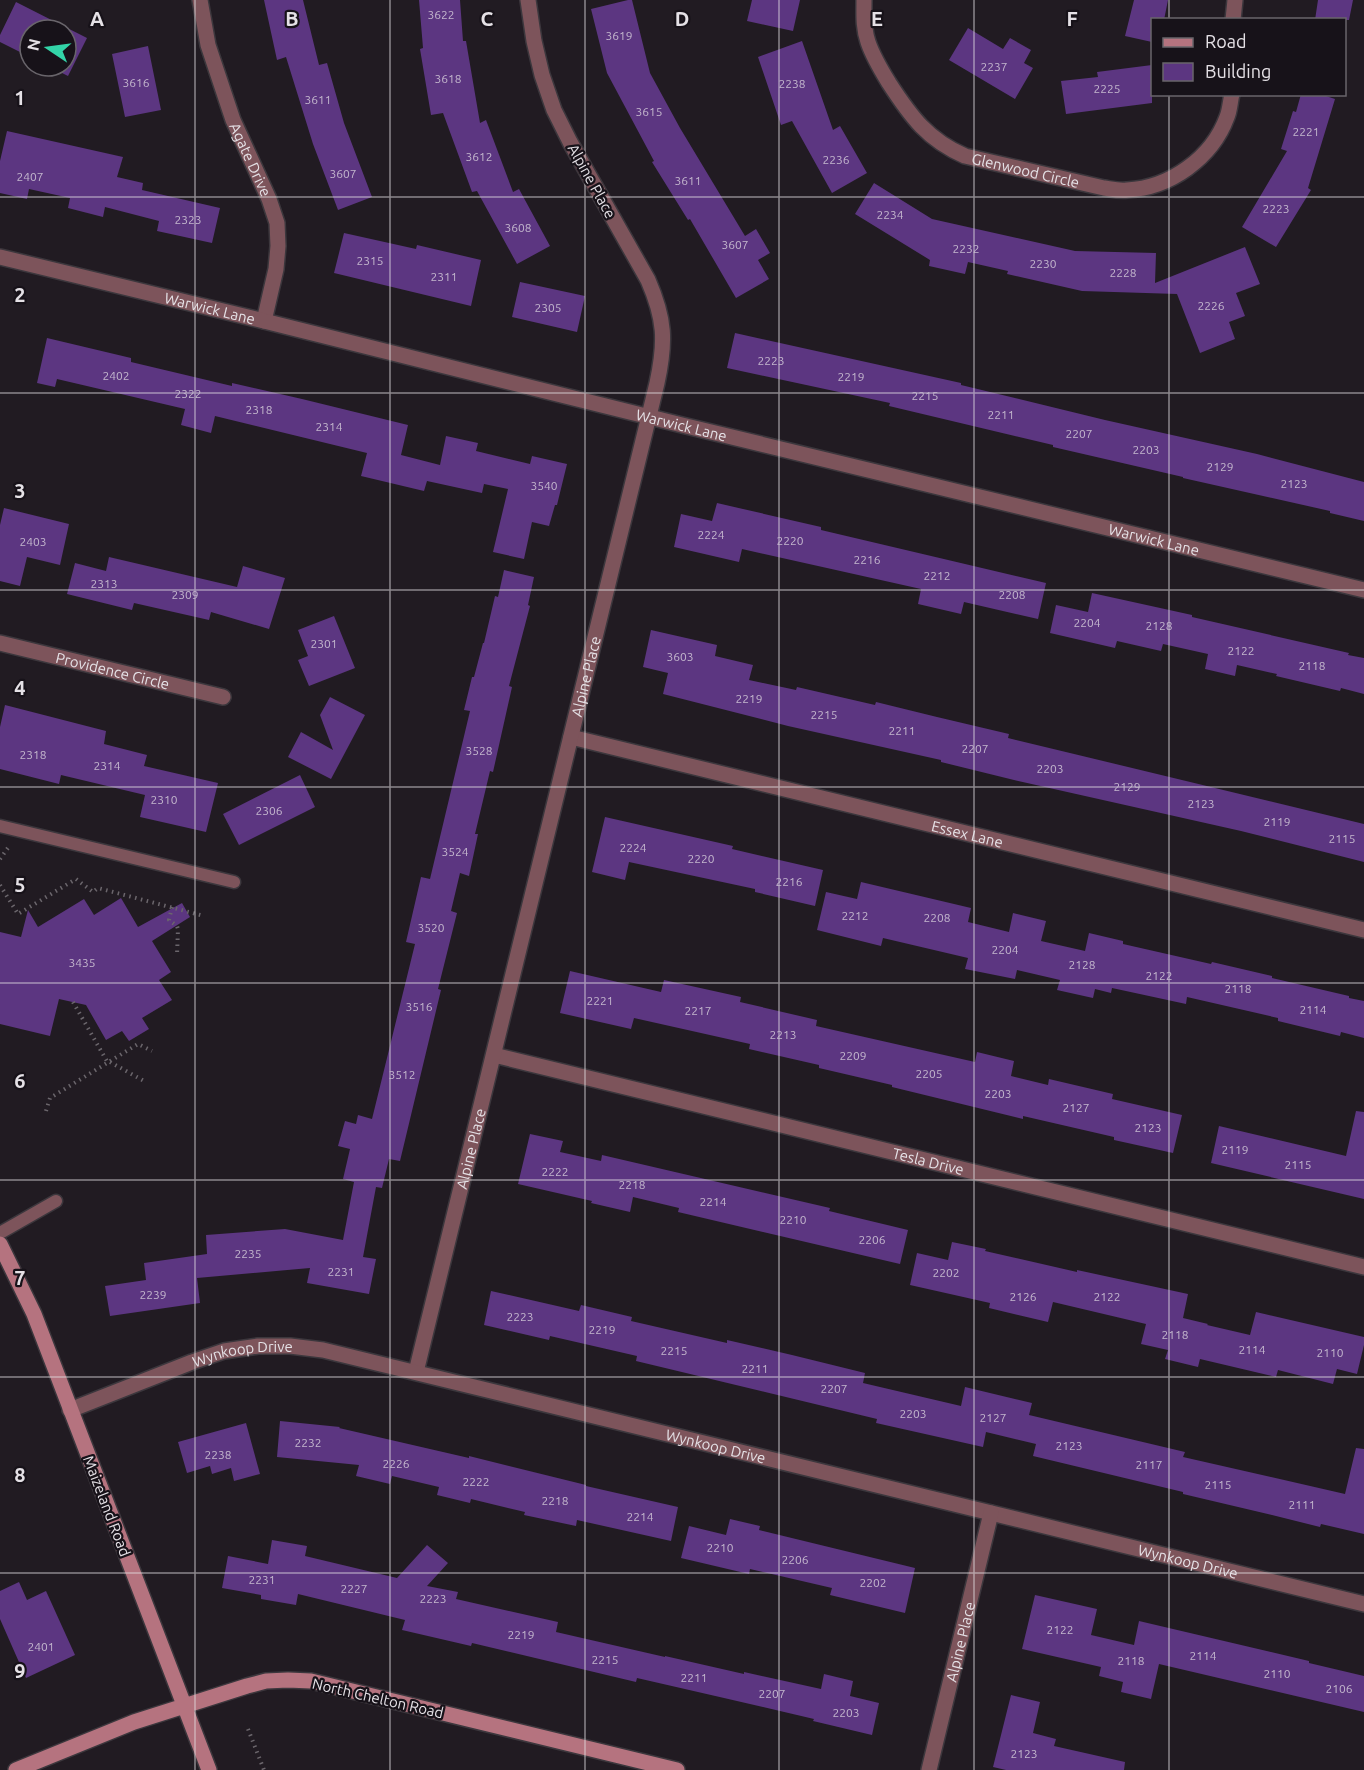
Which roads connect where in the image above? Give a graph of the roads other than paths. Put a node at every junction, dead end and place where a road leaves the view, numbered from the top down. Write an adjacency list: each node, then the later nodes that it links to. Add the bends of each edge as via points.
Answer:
1 (200, 0): 8 (street, Agate Drive, via 208,45 232,120 277,223 276,270)
2 (528, 0): 9 (street, Alpine Place, via 539,64 554,110 657,301 664,341)
3 (864, 0): 6 (street, Glenwood Circle, via 867,40 909,114 934,139 965,156 1104,188 1145,188 1183,172 1199,159 1227,117)
4 (1235, 0): 5 (street)
5 (1233, 18)
6 (1232, 96)
7 (0, 257): 8 (street, Warwick Lane)
8 (264, 321): 9 (street, Warwick Lane)
9 (648, 417): 10 (street, Warwick Lane); 13 (street, Alpine Place)
10 (1364, 590)
11 (0, 643): 12 (street, Providence Circle)
12 (223, 697)
13 (571, 738): 16 (street, Essex Lane); 17 (street, Alpine Place)
14 (0, 826): 15 (lane)
15 (234, 882)
16 (1364, 930)
17 (494, 1055): 21 (street, Tesla Drive); 22 (street, Alpine Place)
18 (56, 1201): 19 (lane)
19 (0, 1233)
20 (0, 1244): 23 (main road, Maizeland Road, via 34,1314)
21 (1364, 1267)
22 (416, 1372): 23 (street, Wynkoop Drive, via 323,1350 258,1346 224,1351); 24 (street, Wynkoop Drive)
23 (70, 1410): 26 (main road, Maizeland Road)
24 (991, 1513): 25 (street, Wynkoop Drive); 30 (street, Alpine Place)
25 (1364, 1604)
26 (184, 1707): 27 (main road, North Chelton Road, via 134,1722); 28 (main road, Maizeland Road); 29 (main road, North Chelton Road, via 267,1681 310,1681)
27 (16, 1770)
28 (208, 1770)
29 (677, 1770)
30 (929, 1770)

